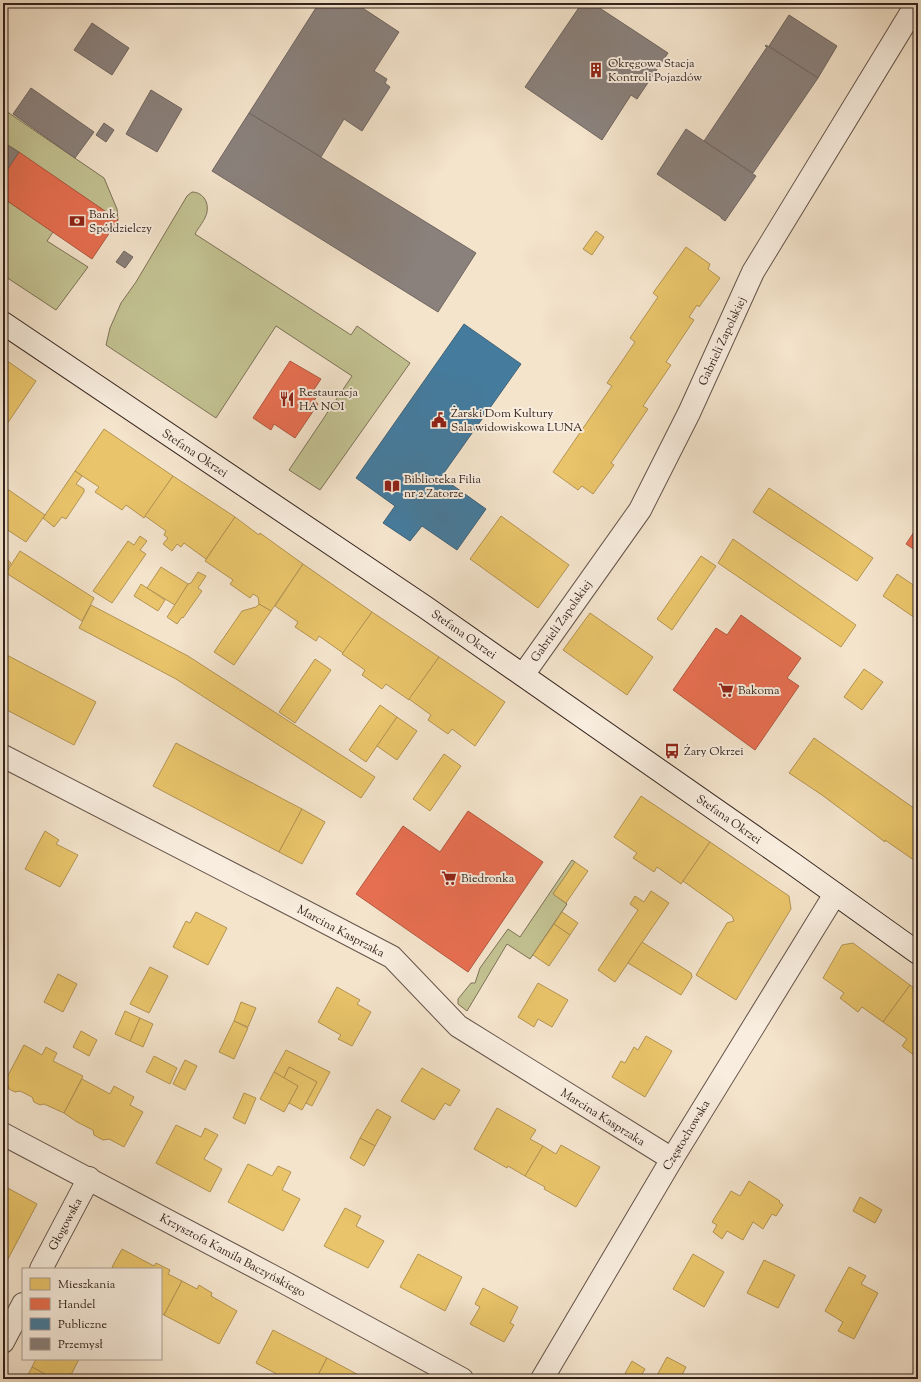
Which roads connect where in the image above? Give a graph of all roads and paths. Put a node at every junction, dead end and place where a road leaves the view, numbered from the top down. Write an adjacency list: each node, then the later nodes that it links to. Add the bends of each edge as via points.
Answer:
1 (917, 3): 3 (street, Gabrieli Zapolskiej, via 753,272 689,413 640,510)
2 (3, 323): 3 (street, Stefana Okrzei)
3 (523, 675): 5 (street, Stefana Okrzei)
4 (3, 756): 8 (street, Marcina Kasprzaka, via 392,957 458,1026)
5 (835, 894): 6 (street, Stefana Okrzei); 8 (street, Częstochowska)
6 (918, 953)
7 (3, 1134): 9 (street, Krzysztofa Kamila Baczyńskiego)
8 (672, 1159): 14 (street, Częstochowska)
9 (89, 1178): 10 (street, Głogowska); 13 (street, Krzysztofa Kamila Baczyńskiego)
10 (42, 1268)
11 (22, 1306): 12 (street)
12 (3, 1342)
13 (462, 1379)
14 (542, 1379)

